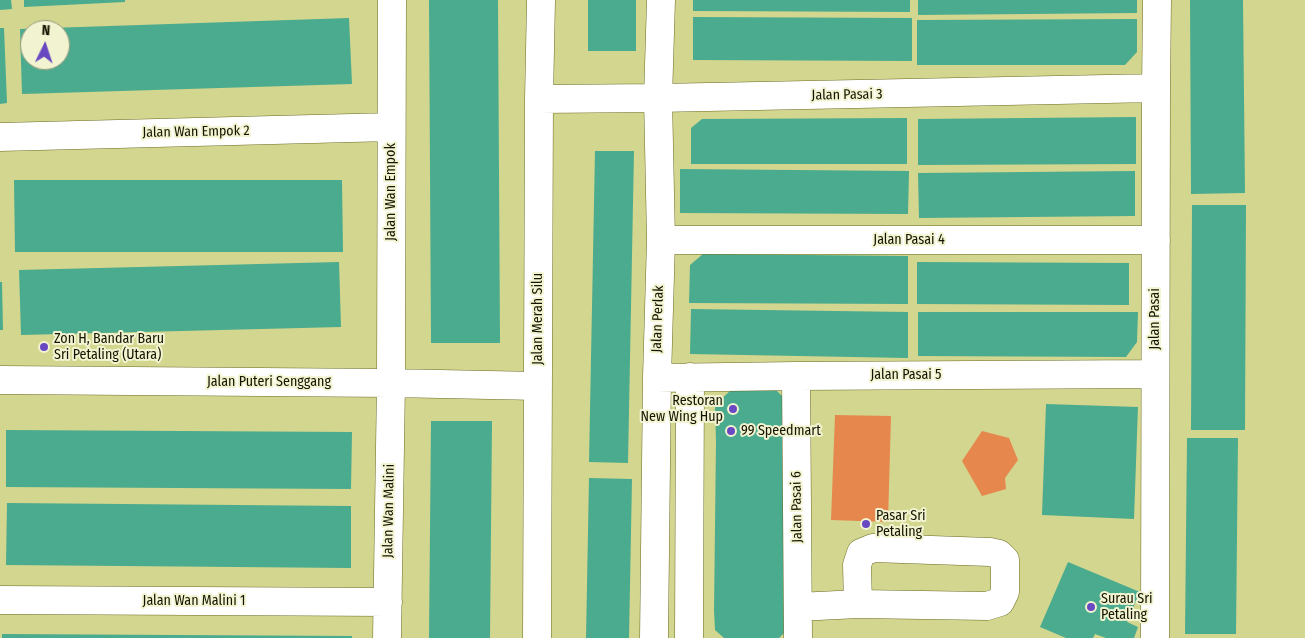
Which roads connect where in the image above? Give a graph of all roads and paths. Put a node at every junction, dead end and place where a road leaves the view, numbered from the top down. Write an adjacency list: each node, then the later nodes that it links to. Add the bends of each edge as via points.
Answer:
1 (392, 0): 8 (street, Jalan Wan Empok)
2 (541, 0): 7 (street, Jalan Merah Silu)
3 (661, 0): 6 (street, Jalan Perlak)
4 (1157, 0): 5 (street, Jalan Pasai)
5 (1156, 88): 6 (street, Jalan Pasai 3); 11 (street, Jalan Pasai)
6 (658, 98): 7 (street, Jalan Pasai 3); 10 (street, Jalan Perlak)
7 (539, 99): 18 (street, Jalan Merah Silu)
8 (391, 127): 9 (street, Jalan Wan Empok 2); 17 (street, Jalan Wan Empok)
9 (0, 137)
10 (661, 240): 11 (street, Jalan Pasai 4); 15 (street, Jalan Perlak)
11 (1156, 240): 12 (street, Jalan Pasai)
12 (1155, 374): 13 (street, Jalan Pasai 5); 28 (street, Jalan Pasai)
13 (796, 376): 14 (street, Jalan Pasai 5); 22 (street, Jalan Pasai 6)
14 (690, 377): 15 (street, Jalan Pasai 5); 26 (street)
15 (657, 378): 25 (street, Jalan Perlak)
16 (0, 380): 17 (street, Jalan Puteri Senggang)
17 (391, 383): 18 (street, Jalan Puteri Senggang); 20 (street, Jalan Wan Malini)
18 (538, 386): 24 (street, Jalan Merah Silu)
19 (0, 600): 20 (street, Jalan Wan Malini 1)
20 (388, 602): 23 (street, Jalan Wan Malini)
21 (858, 604): 21 (street, via 857,565 861,552 873,548 990,552 1005,560 1005,592 1000,602 987,606); 22 (street)
22 (798, 607): 27 (street, Jalan Pasai 6)
23 (388, 638)
24 (538, 638)
25 (654, 638)
26 (690, 638)
27 (798, 638)
28 (1155, 638)

